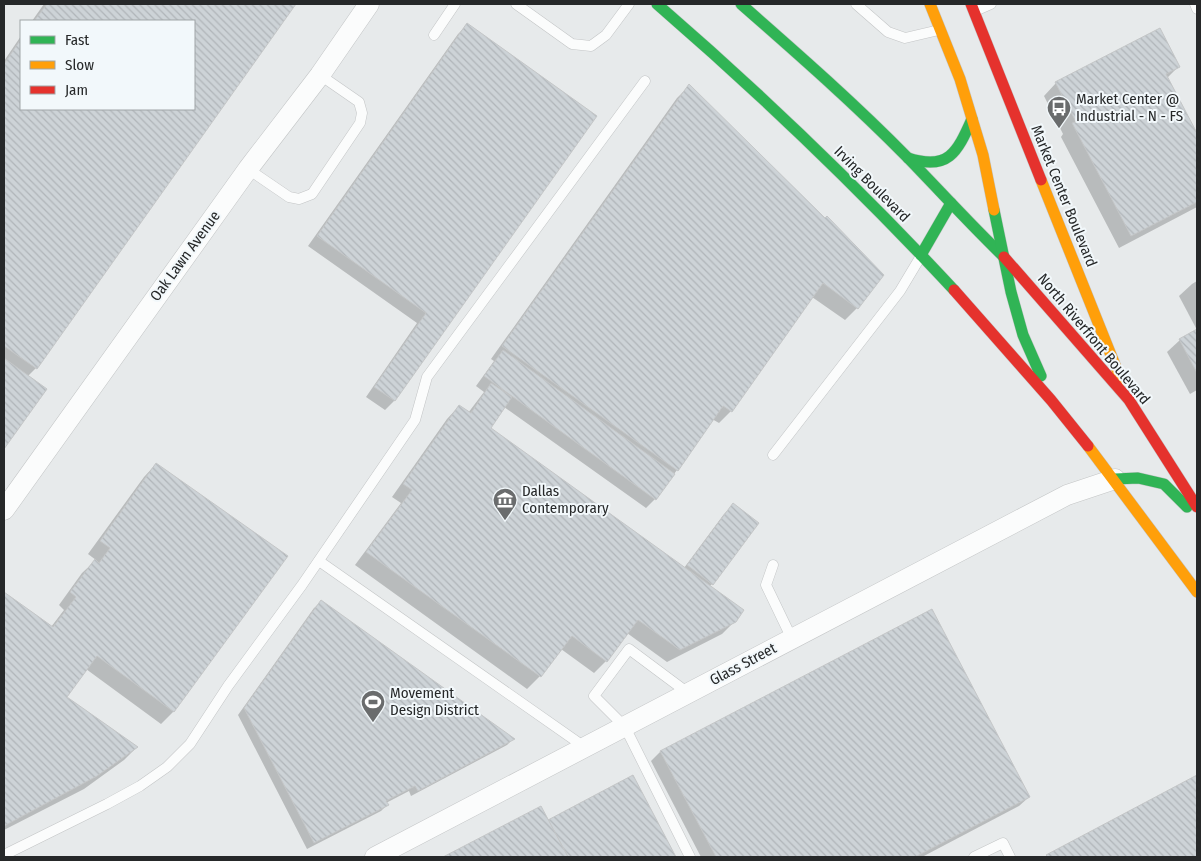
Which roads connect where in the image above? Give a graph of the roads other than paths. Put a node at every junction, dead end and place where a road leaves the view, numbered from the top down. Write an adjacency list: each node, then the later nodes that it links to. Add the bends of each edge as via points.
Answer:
1 (369, 4): 15 (street, Oak Lawn Avenue)
2 (455, 4): 14 (lane)
3 (516, 4): 4 (lane, via 572,44 591,46 606,35)
4 (629, 4)
5 (657, 4): 21 (main road, Irving Boulevard, via 797,130)
6 (741, 4): 18 (main road)
7 (856, 4): 13 (lane, via 888,32 905,38)
8 (930, 4): 13 (main road)
9 (992, 4): 11 (lane)
10 (1195, 4): 12 (lane)
11 (973, 8): 24 (main road, Market Center Boulevard)
12 (1197, 9)
13 (940, 30): 17 (main road)
14 (434, 35)
15 (320, 75): 19 (street, Oak Lawn Avenue); 19 (lane, via 359,102 362,113 360,124 312,194 299,199 289,197)
16 (645, 81): 30 (lane, via 427,378 415,420)
17 (972, 119): 18 (main road, via 961,144 945,160 928,163); 22 (main road, via 983,155)
18 (908, 158): 20 (main road)
19 (248, 169): 28 (street, Oak Lawn Avenue)
20 (951, 203): 21 (main road); 22 (main road, North Riverfront Boulevard)
21 (921, 255): 23 (main road, Irving Boulevard); 25 (lane, via 900,291)
22 (1004, 257): 23 (main road, via 1023,335); 24 (main road, North Riverfront Boulevard)
23 (1052, 400): 26 (main road)
24 (1129, 400): 27 (main road, North Riverfront Boulevard)
25 (773, 456)
26 (1115, 479): 29 (main road, via 1138,478 1164,484); 32 (main road); 33 (street, Glass Street, via 1067,495)
27 (1197, 507)
28 (4, 510)
29 (1197, 516)
30 (319, 561): 36 (lane); 37 (lane, via 190,744 166,767 107,804)
31 (773, 566): 33 (lane, via 766,585)
32 (1197, 592)
33 (792, 639): 34 (street, Glass Street)
34 (688, 693): 35 (street, Glass Street); 35 (lane, via 630,650 594,696)
35 (625, 727): 36 (street, Glass Street); 39 (lane)
36 (586, 748): 38 (street, Glass Street)
37 (4, 855)
38 (375, 857)
39 (690, 857)
40 (974, 857): 41 (lane, via 1003,842)
41 (1010, 857)

